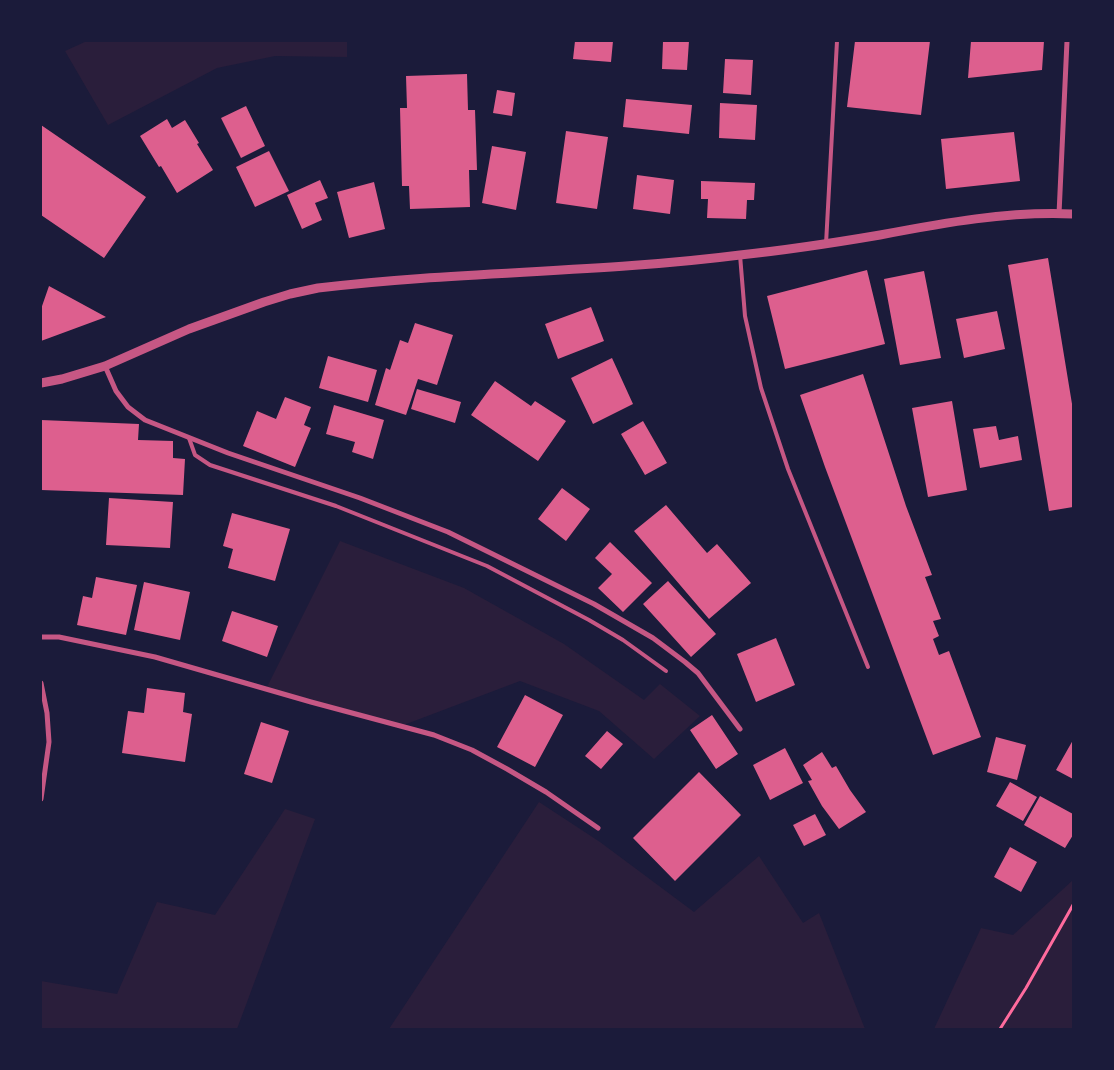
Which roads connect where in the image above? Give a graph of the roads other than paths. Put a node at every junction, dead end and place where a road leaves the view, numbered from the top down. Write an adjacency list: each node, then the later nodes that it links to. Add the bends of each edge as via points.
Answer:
1 (837, 41): 5 (lane)
2 (1067, 41): 3 (street)
3 (1059, 214): 4 (street); 5 (street, via 985,218)
4 (1073, 214)
5 (826, 244): 6 (street)
6 (740, 256): 7 (street, via 311,289 189,329); 11 (lane, via 745,316 761,388 788,469)
7 (105, 366): 8 (street); 9 (street, via 116,391 128,407 145,420)
8 (41, 383)
9 (189, 438): 12 (lane, via 195,455 210,465 322,501 487,566 589,620); 14 (street, via 448,532 594,604 653,638 686,662 698,673)
10 (41, 637): 16 (street, via 59,637 155,657 434,735 507,769)
11 (868, 667)
12 (666, 671)
13 (41, 683): 15 (street, via 49,742)
14 (740, 730)
15 (41, 799)
16 (598, 828)

